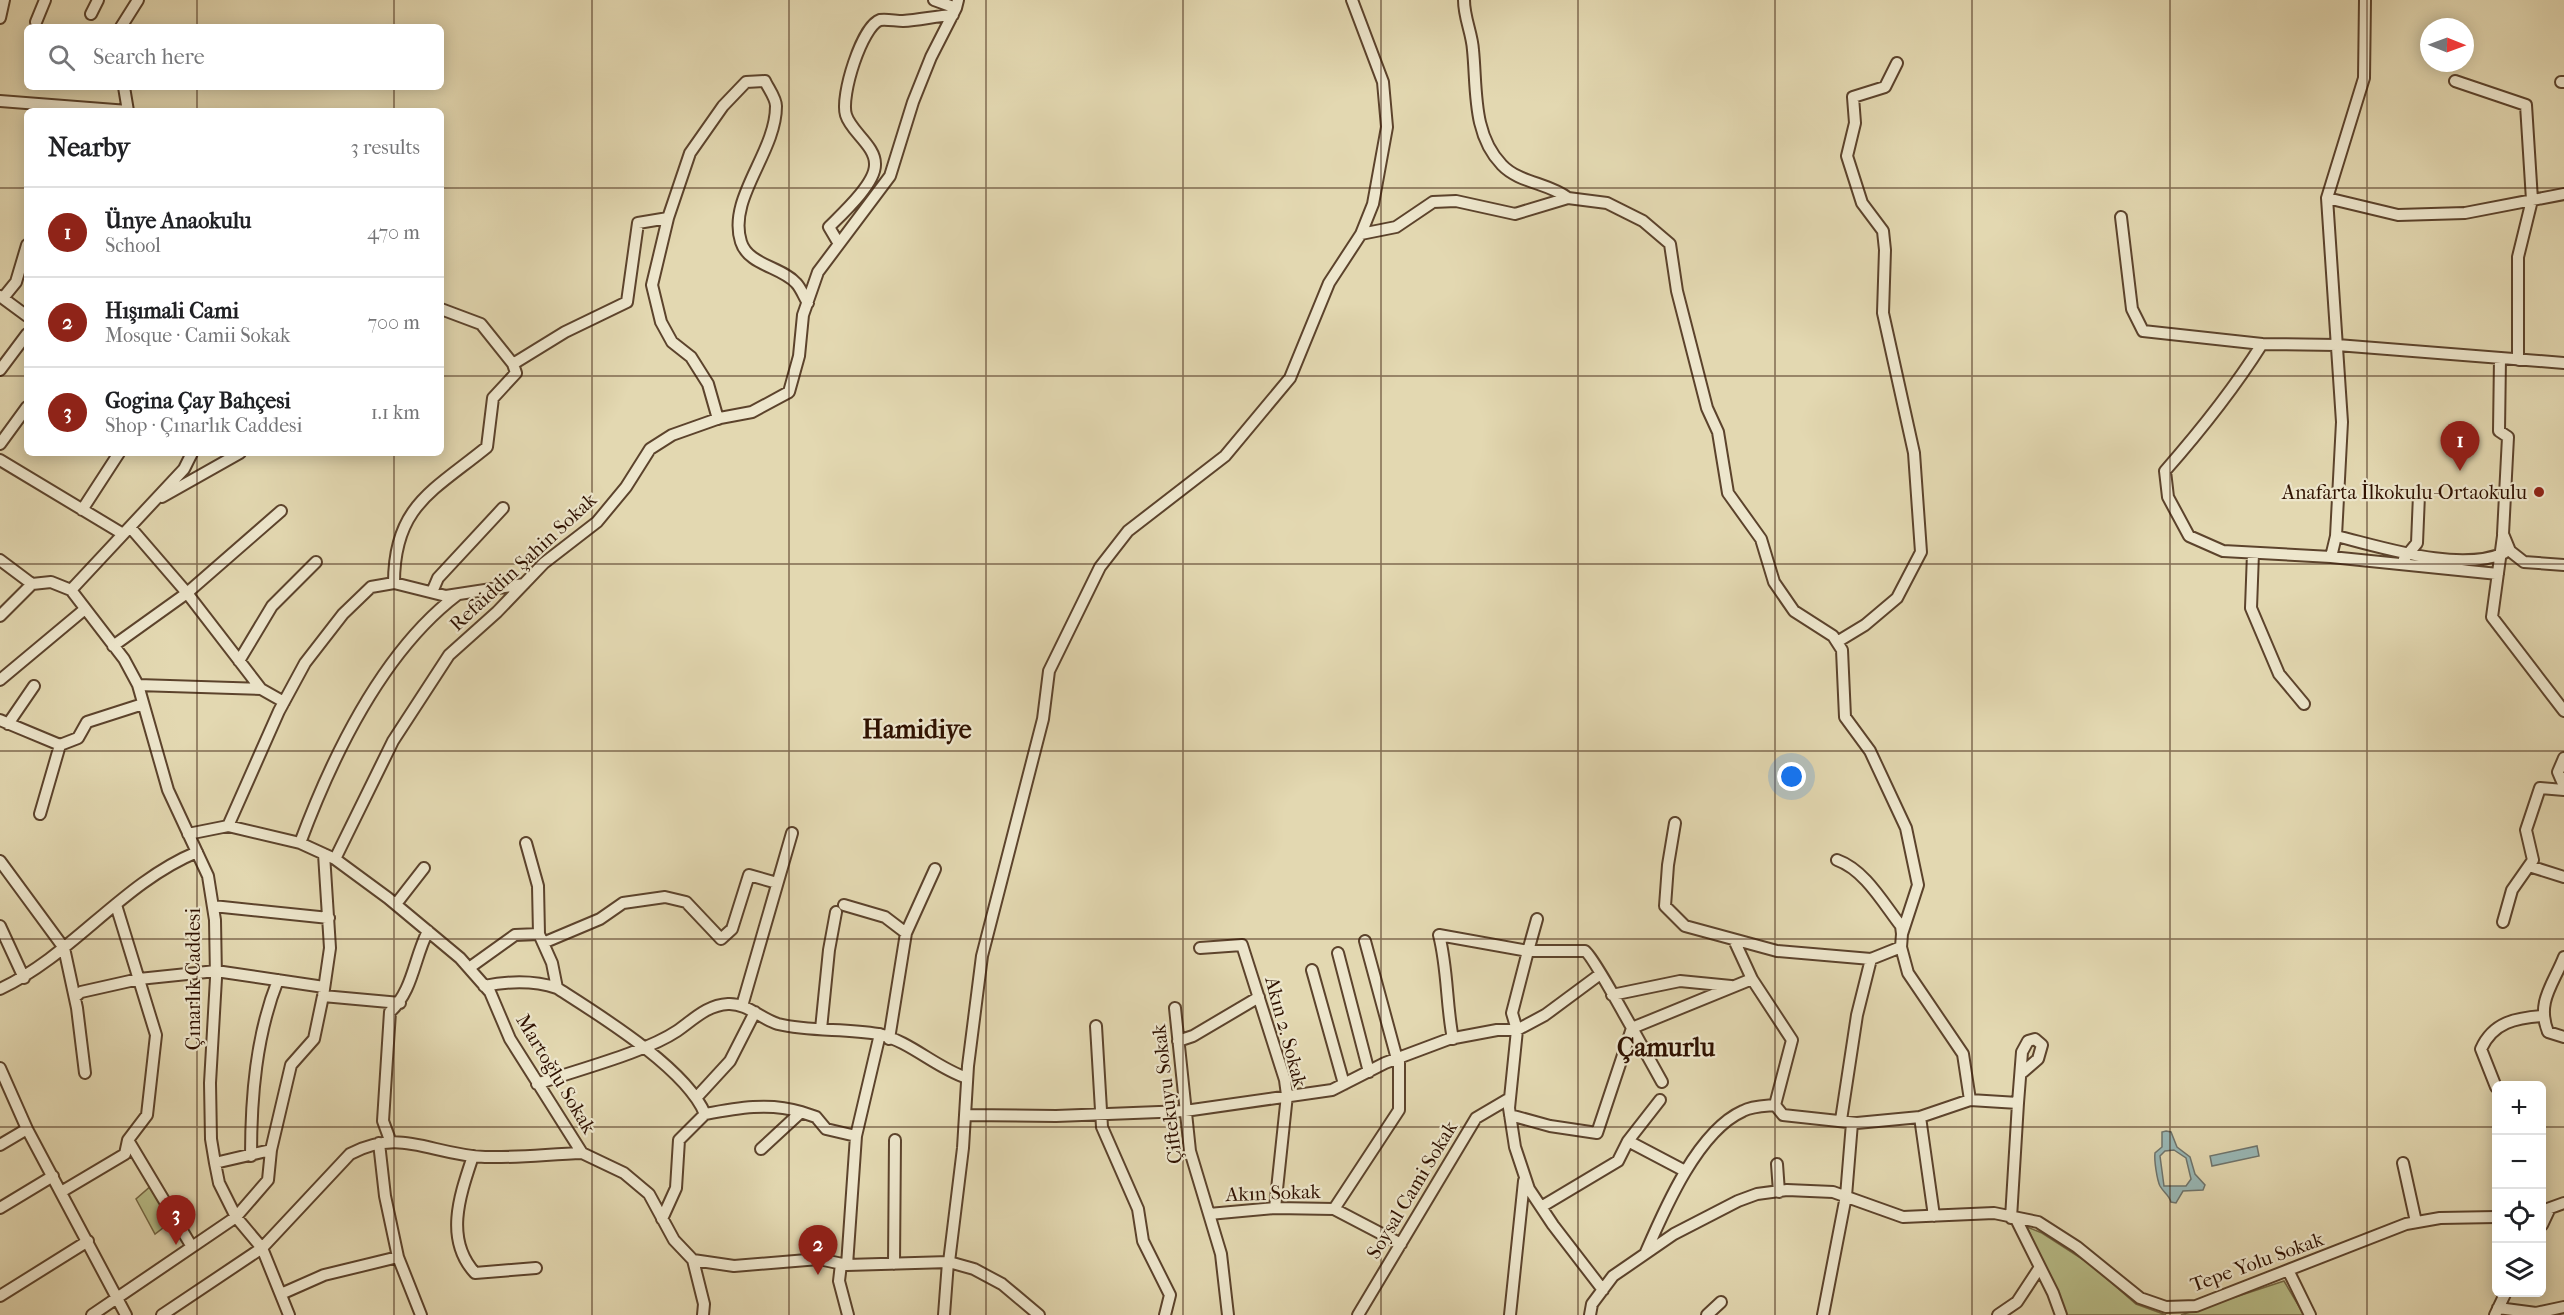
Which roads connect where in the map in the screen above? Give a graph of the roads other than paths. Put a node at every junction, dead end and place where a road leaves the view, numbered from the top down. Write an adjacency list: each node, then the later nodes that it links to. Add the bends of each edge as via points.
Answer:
1 (4, 0): 11 (street)
2 (45, 0): 12 (street)
3 (98, 0): 10 (street)
4 (138, 0): 13 (street)
5 (934, 0): 9 (street)
6 (1352, 0): 26 (street, via 1383,82 1387,127 1372,204)
7 (1464, 0): 21 (street, via 1473,48 1476,104 1484,135 1502,166)
8 (2365, 0): 22 (street, via 2364,78)
9 (956, 8): 27 (street, Refaiddin Şahin Sokak, via 931,57 890,176); 27 (street, via 903,21 881,20 869,27 844,94 846,116 876,166 848,208 829,226)
10 (91, 14)
11 (0, 18)
12 (36, 22)
13 (123, 24)
14 (1897, 63): 73 (street, via 1885,87 1853,97 1855,123 1847,156 1862,203 1883,231 1883,313 1914,453 1921,552 1897,598)
15 (2455, 81): 23 (street, via 2526,105)
16 (124, 90): 19 (street)
17 (0, 101): 18 (street)
18 (90, 108)
19 (128, 108)
20 (2564, 194): 23 (street)
21 (1568, 198): 26 (street, via 1515,214 1456,201 1433,202 1396,227); 73 (street, via 1607,203 1643,221 1670,244 1677,291 1707,408 1718,432 1728,493 1761,539 1774,582 1794,611)
22 (2326, 198): 23 (street, via 2398,215 2465,213); 35 (street)
23 (2532, 200): 37 (street, via 2518,257)
24 (2121, 217): 34 (street, via 2132,309 2143,331)
25 (668, 218): 30 (street, via 690,153 716,115 746,82 765,81 776,104 762,161 748,188 738,222 742,245 761,263 796,282); 39 (street, via 638,223 627,302 565,332); 42 (street, via 652,285 654,294 661,322 672,342 691,357 708,384)
26 (1361, 234): 162 (street, via 1329,283 1290,378 1225,456 1128,531 1100,567 1049,671 1043,719 982,956)
27 (839, 244): 30 (street, Refaiddin Şahin Sokak, via 818,272)
28 (24, 255): 29 (street, via 16,282)
29 (2, 297): 32 (street)
30 (808, 303): 42 (street, Refaiddin Şahin Sokak, via 789,392 752,411)
31 (444, 310): 39 (street, via 481,324)
32 (24, 314)
33 (24, 338): 40 (street)
34 (2262, 344): 35 (street); 55 (street, via 2204,428 2165,471 2168,497 2189,536 2223,551)
35 (2337, 345): 36 (street); 54 (street, via 2342,422)
36 (2500, 358): 37 (street); 56 (street, via 2499,431 2508,437)
37 (2518, 360): 38 (street)
38 (2564, 363)
39 (513, 364): 64 (street, via 516,373 493,398 487,447 419,501 401,530)
40 (0, 370)
41 (24, 411): 43 (street)
42 (717, 418): 66 (street, Refaiddin Şahin Sokak, via 672,435 650,449 597,522 544,563)
43 (0, 444)
44 (117, 456): 51 (street)
45 (190, 456): 49 (street, via 184,469)
46 (235, 456): 49 (street)
47 (0, 460): 51 (street)
48 (2419, 495): 57 (street, via 2417,543)
49 (153, 502): 53 (street)
50 (503, 508): 68 (street, via 438,578)
51 (82, 510): 53 (street)
52 (281, 511): 69 (street)
53 (127, 530): 67 (street); 69 (street)
54 (2336, 536): 57 (street); 58 (street)
55 (2253, 553): 58 (street); 82 (street, via 2251,608 2279,674)
56 (2505, 553): 57 (street, via 2491,560); 62 (street, via 2524,561); 63 (street)
57 (2410, 555): 61 (street)
58 (2331, 557): 61 (street)
59 (0, 560): 65 (street)
60 (316, 562): 75 (street, via 272,606)
61 (2397, 564): 63 (street)
62 (2564, 565)
63 (2498, 574): 83 (street, via 2492,617)
64 (394, 583): 68 (street); 80 (street, via 371,587 344,614 305,663)
65 (32, 584): 67 (street, via 51,582); 72 (street)
66 (524, 584): 70 (street); 97 (street, Refaiddin Şahin Sokak, via 442,665 393,741)
67 (70, 590): 71 (street, Çınarlık Caddesi)
68 (432, 592): 70 (street)
69 (187, 593): 74 (street); 75 (street)
70 (458, 594): 93 (street, via 394,661 321,787)
71 (85, 609): 74 (street, Çınarlık Caddesi); 76 (street)
72 (0, 616)
73 (1837, 642): 115 (street, via 1842,650 1845,717 1870,751 1906,828 1914,857 1918,885)
74 (114, 646): 77 (street, Çınarlık Caddesi)
75 (239, 661): 79 (street)
76 (0, 680)
77 (138, 685): 79 (street); 81 (street, Çınarlık Caddesi)
78 (34, 686): 84 (street)
79 (261, 689): 80 (street)
80 (284, 702): 90 (street)
81 (143, 704): 85 (street, via 87,722 78,738); 92 (street, Çınarlık Caddesi, via 168,790)
82 (2304, 704)
83 (2564, 711)
84 (4, 722): 85 (street)
85 (60, 745): 88 (street)
86 (2564, 758): 87 (street, via 2558,772)
87 (2564, 788): 99 (street, via 2540,788 2526,830)
88 (40, 814)
89 (1676, 823): 117 (street, via 1665,906 1685,926)
90 (228, 826): 92 (street); 93 (street, Martoğlu Sokak)
91 (792, 833): 105 (street)
92 (188, 834): 95 (street, Çınarlık Caddesi)
93 (300, 843): 96 (street, Martoğlu Sokak)
94 (526, 843): 116 (street, via 538,886)
95 (197, 852): 107 (street, via 151,876); 108 (street, Çınarlık Caddesi, via 208,876)
96 (324, 854): 97 (street, Martoğlu Sokak); 109 (street)
97 (335, 859): 106 (street, Martoğlu Sokak)
98 (1837, 860): 115 (street, via 1851,865 1862,877 1901,926)
99 (2531, 863): 103 (street); 104 (street); 111 (street, via 2512,890)
100 (424, 868): 106 (street)
101 (2, 869): 120 (street)
102 (935, 869): 114 (street)
103 (2564, 870)
104 (2564, 877)
105 (777, 883): 116 (street, via 749,875 732,929 721,939 686,902 665,897 623,903 600,920); 144 (street)
106 (396, 904): 113 (street, Martoğlu Sokak)
107 (116, 905): 120 (street); 132 (street)
108 (213, 906): 109 (street); 129 (street, Çınarlık Caddesi)
109 (328, 918): 139 (street, via 330,948)
110 (1537, 919): 122 (street)
111 (2503, 922)
112 (0, 926): 131 (street)
113 (428, 931): 126 (street, Martoğlu Sokak); 143 (street)
114 (906, 933): 150 (street, via 885,917 840,908 829,950); 153 (street)
115 (1902, 934): 119 (street)
116 (541, 938): 126 (street, via 515,935); 137 (street)
117 (1734, 940): 125 (street, via 1777,951); 133 (street)
118 (1365, 942): 157 (street)
119 (1901, 947): 125 (street); 171 (street, via 1908,973 1963,1054)
120 (64, 948): 131 (street); 141 (street)
121 (1200, 948): 142 (street, Akın 2. Sokak, via 1242,945)
122 (1528, 951): 130 (street, via 1585,951 1591,954); 151 (street, via 1512,1013); 154 (street, via 1439,935 1447,966 1445,991)
123 (1338, 953): 159 (street)
124 (2564, 957): 128 (street)
125 (1871, 959): 181 (street, via 1857,1015)
126 (469, 968): 135 (street, Martoğlu Sokak)
127 (1312, 970): 166 (street)
128 (2561, 970): 147 (street, via 2543,1004)
129 (216, 971): 132 (street); 134 (street); 195 (street, Çınarlık Caddesi, via 210,1083)
130 (1599, 975): 140 (street); 151 (street, via 1545,1016)
131 (24, 978): 138 (street)
132 (139, 979): 141 (street, via 81,992); 185 (street, via 156,1035 147,1115)
133 (1752, 979): 136 (street); 173 (street, via 1791,1040)
134 (278, 980): 139 (street); 193 (street, via 263,1023)
135 (484, 986): 137 (street, via 508,982 542,983); 165 (street, Martoğlu Sokak)
136 (1734, 987): 140 (street, via 1680,981); 149 (street)
137 (557, 988): 156 (street)
138 (0, 989)
139 (324, 992): 143 (street); 191 (street, via 314,1039 291,1065)
140 (1612, 995): 149 (street)
141 (75, 997): 161 (street)
142 (1259, 998): 155 (street); 167 (street, Akın 2. Sokak)
143 (400, 1003): 188 (street, via 390,1012 386,1034)
144 (742, 1006): 146 (street); 156 (street, via 711,1007 675,1033)
145 (1174, 1008): 155 (street, Çiftekuyu Sokak)
146 (754, 1012): 150 (street, via 776,1023); 168 (street, via 730,1061)
147 (2542, 1016): 152 (street, via 2548,1032); 163 (street, via 2513,1019 2487,1037 2481,1049)
148 (1096, 1026): 177 (street)
149 (1632, 1028): 164 (street); 179 (street, via 1597,1133)
150 (821, 1029): 153 (street)
151 (1517, 1030): 154 (street); 169 (street)
152 (2564, 1036)
153 (884, 1037): 162 (street); 184 (street)
154 (1453, 1039): 157 (street)
155 (1178, 1041): 174 (street, Çiftekuyu Sokak)
156 (644, 1047): 165 (street); 168 (street)
157 (1398, 1058): 159 (street); 208 (street, via 1399,1110)
158 (0, 1068): 183 (street)
159 (1369, 1072): 166 (street)
160 (2023, 1072): 172 (street)
161 (85, 1073)
162 (967, 1078): 178 (street)
163 (2494, 1081)
164 (1662, 1082)
165 (537, 1084): 192 (street, Martoğlu Sokak)
166 (1344, 1084): 167 (street, via 1332,1090)
167 (1287, 1095): 174 (street); 207 (street, Akın 2. Sokak)
168 (696, 1098): 176 (street)
169 (1510, 1098): 179 (street); 218 (street, Soysal Cami Sokak, via 1476,1118)
170 (1660, 1100): 187 (street)
171 (1970, 1100): 172 (street); 180 (street)
172 (2018, 1103): 215 (street)
173 (1775, 1105): 181 (street, via 1783,1115); 198 (street, via 1745,1110 1724,1122)
174 (1185, 1111): 177 (street); 210 (street, Çiftekuyu Sokak, via 1195,1175)
175 (801, 1112): 176 (street, via 785,1107 751,1107); 184 (street, via 816,1117 826,1129); 190 (street)
176 (705, 1114): 214 (street, via 679,1140 676,1188)
177 (1101, 1114): 178 (street); 248 (street, via 1102,1127 1138,1209 1143,1240 1170,1295)
178 (965, 1115): 224 (street)
179 (1510, 1115): 200 (street)
180 (1920, 1117): 182 (street); 211 (street)
181 (1841, 1120): 182 (street)
182 (1852, 1122): 203 (street)
183 (27, 1129): 189 (street); 199 (street)
184 (856, 1136): 225 (street)
185 (128, 1140): 201 (street, via 125,1154); 219 (street)
186 (896, 1140): 226 (street)
187 (1628, 1141): 198 (street); 205 (street, via 1618,1161)
188 (385, 1142): 194 (street); 220 (street, via 350,1155); 222 (street, via 385,1196)
189 (0, 1145)
190 (761, 1149)
191 (270, 1150): 193 (street); 212 (street, via 268,1180)
192 (582, 1153): 194 (street); 214 (street, Martoğlu Sokak, via 624,1173 649,1194)
193 (251, 1156): 195 (street)
194 (473, 1156): 228 (street, via 457,1214 458,1238 466,1263 475,1273)
195 (215, 1163): 212 (street, Çınarlık Caddesi, via 219,1182)
196 (2403, 1163): 216 (street)
197 (1777, 1164): 202 (street)
198 (1684, 1171): 221 (street)
199 (53, 1176): 201 (street); 206 (street)
200 (1525, 1176): 205 (street); 251 (street)
201 (61, 1192): 217 (street)
202 (1779, 1192): 203 (street, Tepe Yolu Sokak, via 1833,1192); 221 (street, Tepe Yolu Sokak, via 1738,1201)
203 (1846, 1196): 211 (street, Tepe Yolu Sokak, via 1903,1217); 254 (street)
204 (2564, 1203): 209 (street)
205 (1541, 1207): 230 (street)
206 (0, 1208)
207 (1275, 1208): 208 (street, Akın Sokak); 210 (street, Akın Sokak)
208 (1334, 1209): 218 (street, Akın Sokak)
209 (2546, 1210)
210 (1209, 1214): 249 (street, Çiftekuyu Sokak, via 1221,1254)
211 (1934, 1216): 215 (street, Tepe Yolu Sokak, via 1994,1213)
212 (236, 1217): 219 (street); 220 (street, Çınarlık Caddesi)
213 (2492, 1217): 216 (street, Tepe Yolu Sokak)
214 (662, 1219): 223 (street, Martoğlu Sokak, via 674,1240)
215 (2014, 1219): 227 (street); 229 (street, Tepe Yolu Sokak, via 2038,1222 2077,1246 2140,1298 2166,1307 2196,1306)
216 (2416, 1222): 229 (street, Tepe Yolu Sokak)
217 (88, 1241): 232 (street); 234 (street)
218 (1401, 1244): 250 (street, Soysal Cami Sokak)
219 (192, 1247): 234 (street)
220 (262, 1248): 231 (street, Çınarlık Caddesi); 242 (street)
221 (1646, 1252): 230 (street, Tepe Yolu Sokak, via 1613,1276)
222 (398, 1257): 231 (street, via 324,1275); 244 (street)
223 (693, 1260): 225 (street, via 734,1266 819,1258); 245 (street)
224 (948, 1262): 226 (street); 238 (street, via 974,1269 1002,1284); 247 (street)
225 (844, 1264): 226 (street); 246 (street, via 839,1281)
226 (894, 1264)
227 (2040, 1267): 255 (street, via 2017,1302); 256 (street)
228 (536, 1268)
229 (2288, 1270): 257 (street)
230 (1603, 1290): 252 (street, Tepe Yolu Sokak, via 1592,1304)
231 (280, 1294): 243 (street, Çınarlık Caddesi)
232 (0, 1296)
233 (2504, 1297): 237 (street)
234 (118, 1299): 240 (street); 241 (street)
235 (1721, 1302): 253 (street)
236 (2564, 1307): 239 (street)
237 (2497, 1312): 239 (street)
238 (1034, 1314)
239 (2536, 1314)
240 (92, 1315)
241 (126, 1315)
242 (162, 1315)
243 (289, 1315)
244 (421, 1315)
245 (704, 1315)
246 (848, 1315)
247 (945, 1315)
248 (1165, 1315)
249 (1228, 1315)
250 (1358, 1315)
251 (1510, 1315)
252 (1590, 1315)
253 (1707, 1315)
254 (1823, 1315)
255 (1998, 1315)
256 (2061, 1315)
257 (2310, 1315)

